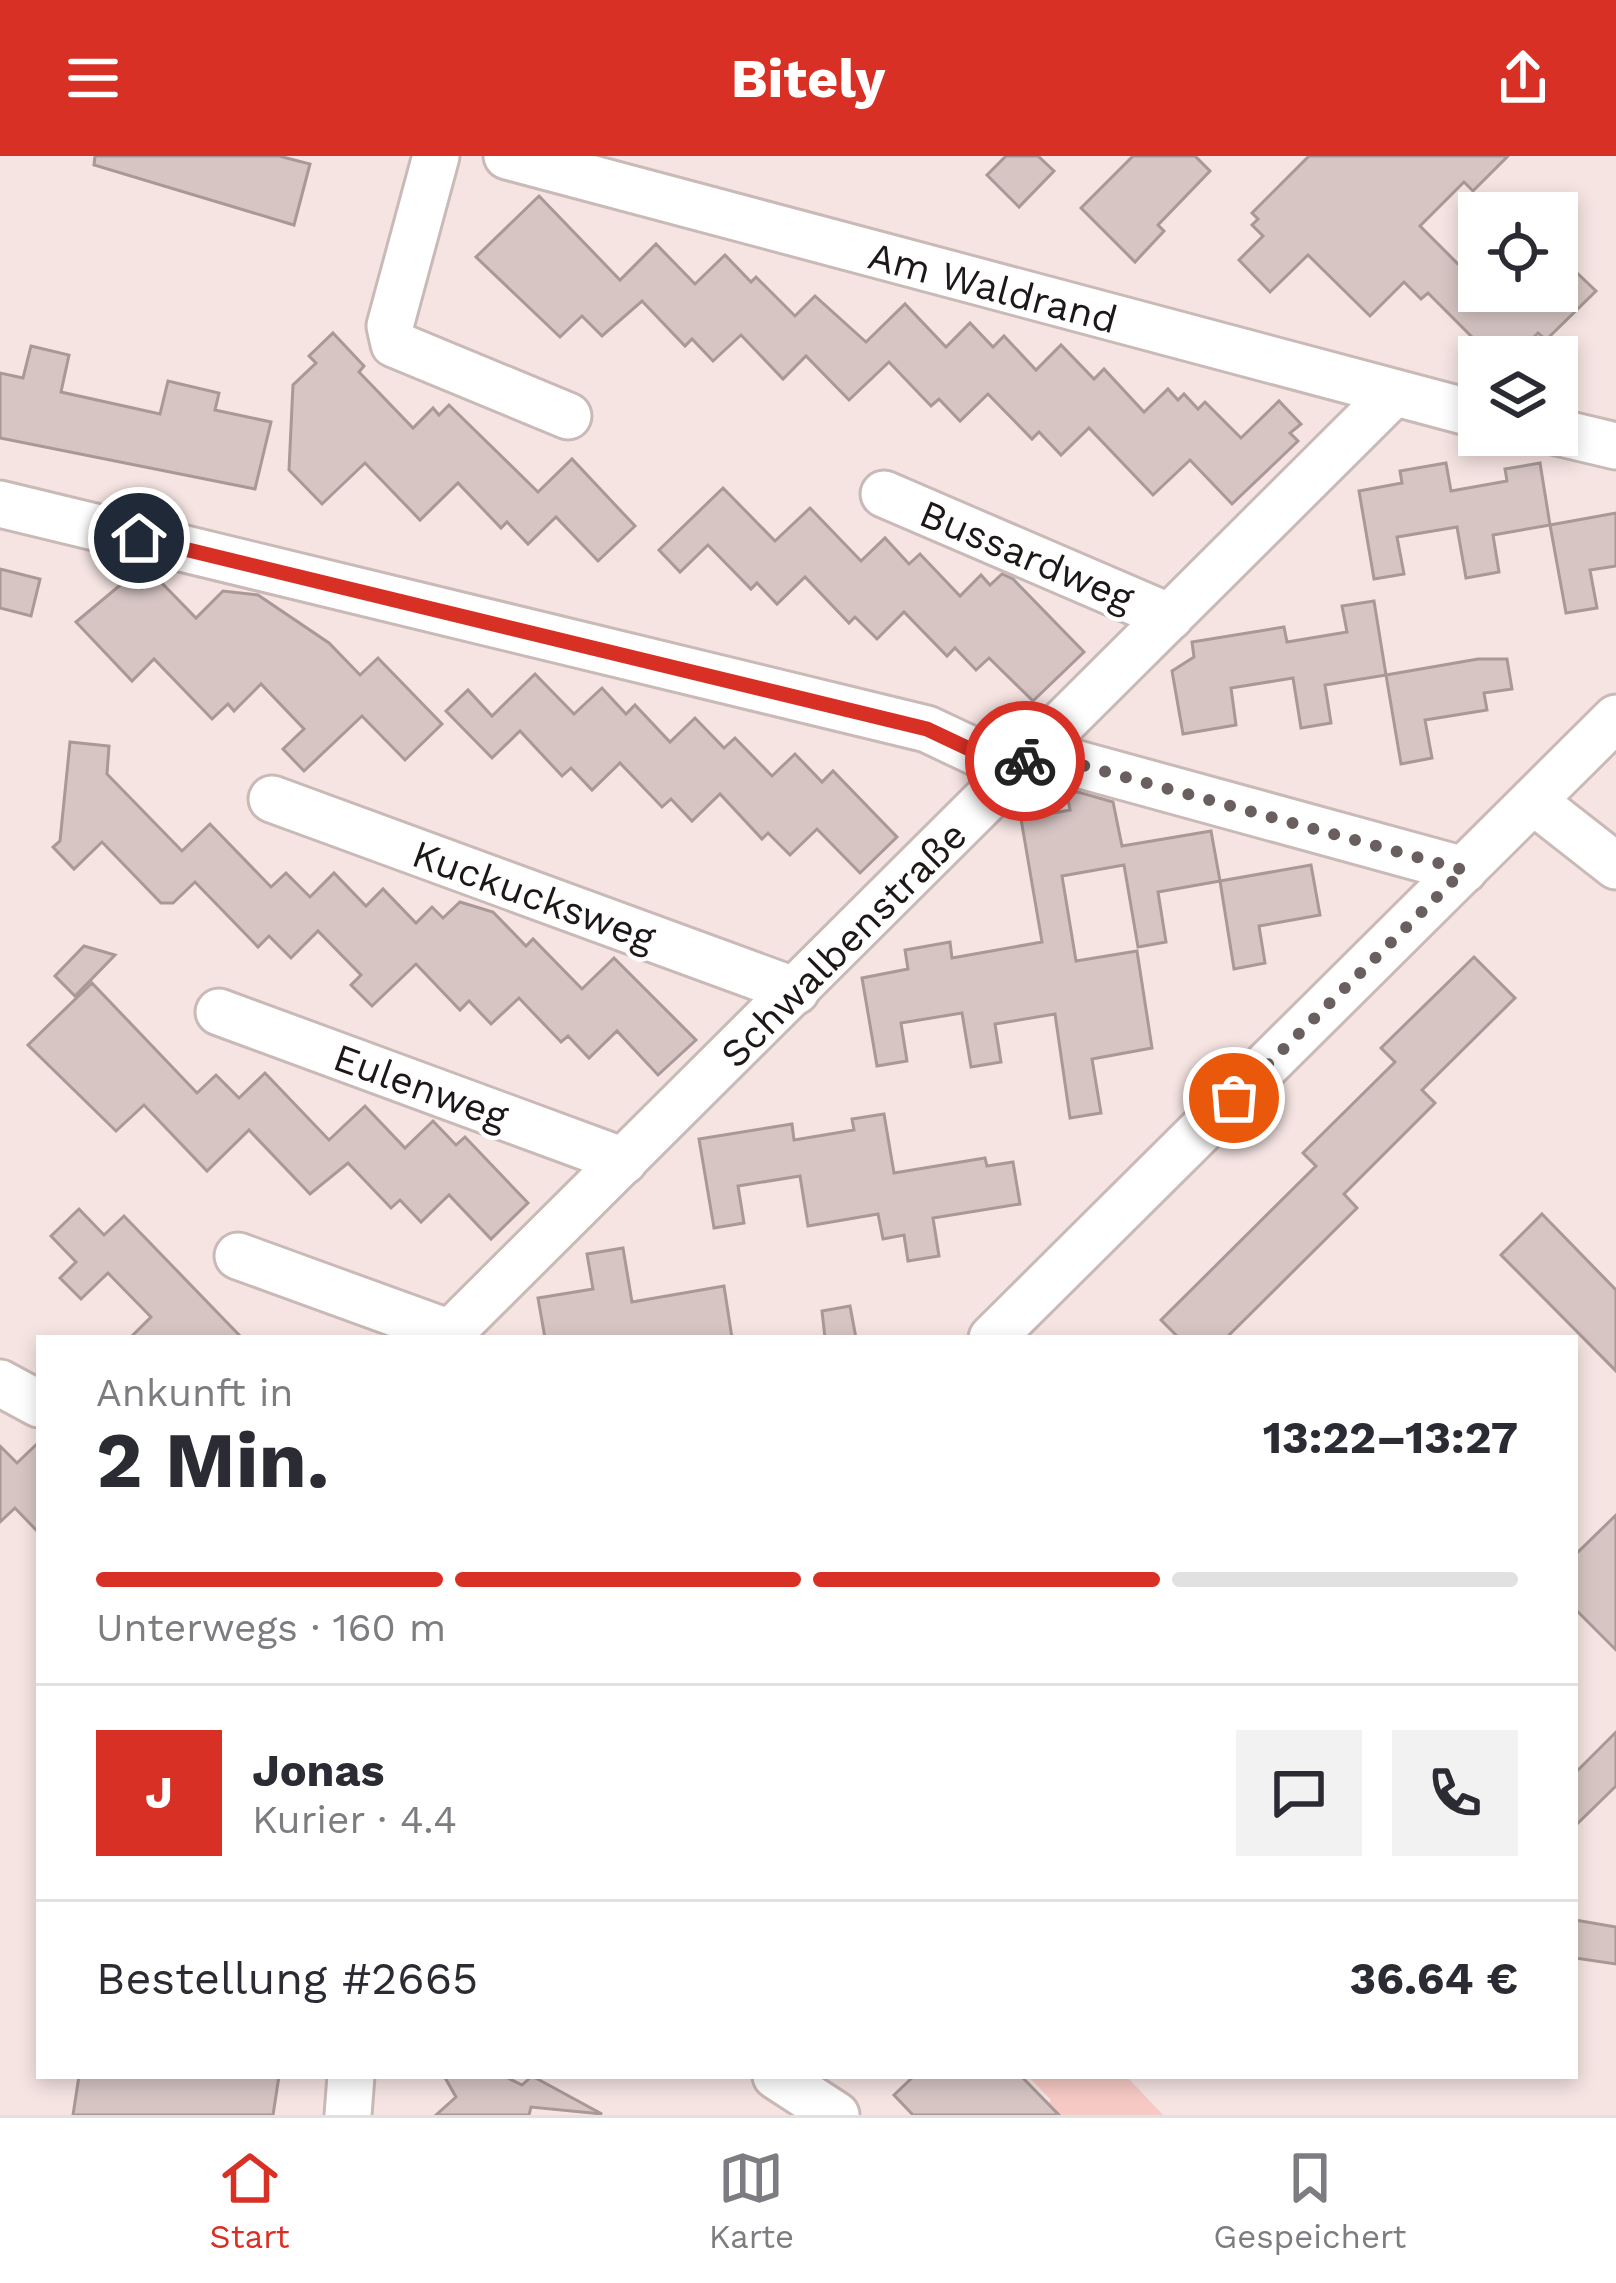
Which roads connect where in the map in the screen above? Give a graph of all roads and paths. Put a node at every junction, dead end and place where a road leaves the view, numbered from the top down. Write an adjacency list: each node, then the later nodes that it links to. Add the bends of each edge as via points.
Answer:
1 (436, 156): 5 (street, via 390,326 394,344)
2 (507, 156): 3 (street, Am Waldrand)
3 (1392, 395): 4 (street, Am Waldrand); 10 (street, Schwalbenstraße)
4 (1458, 410)
5 (568, 416)
6 (1578, 438): 7 (street)
7 (1616, 446)
8 (884, 494): 10 (street, Bussardweg)
9 (0, 504): 12 (street, via 927,729)
10 (1170, 616): 12 (street, Schwalbenstraße)
11 (1616, 718): 14 (street)
12 (1025, 761): 16 (street); 17 (street, Schwalbenstraße)
13 (272, 799): 17 (street, Kuckucksweg)
14 (1533, 801): 15 (street); 16 (street)
15 (1616, 866)
16 (1464, 870): 23 (street)
17 (796, 991): 19 (street, Schwalbenstraße)
18 (219, 1012): 19 (street, Eulenweg)
19 (624, 1161): 22 (street, Schwalbenstraße)
20 (238, 1256): 21 (street)
21 (444, 1335)
22 (448, 1335)
23 (995, 1335)
24 (0, 1383): 25 (street)
25 (36, 1402)
26 (352, 2079): 28 (street)
27 (781, 2079): 29 (street)
28 (348, 2115)
29 (836, 2115)

